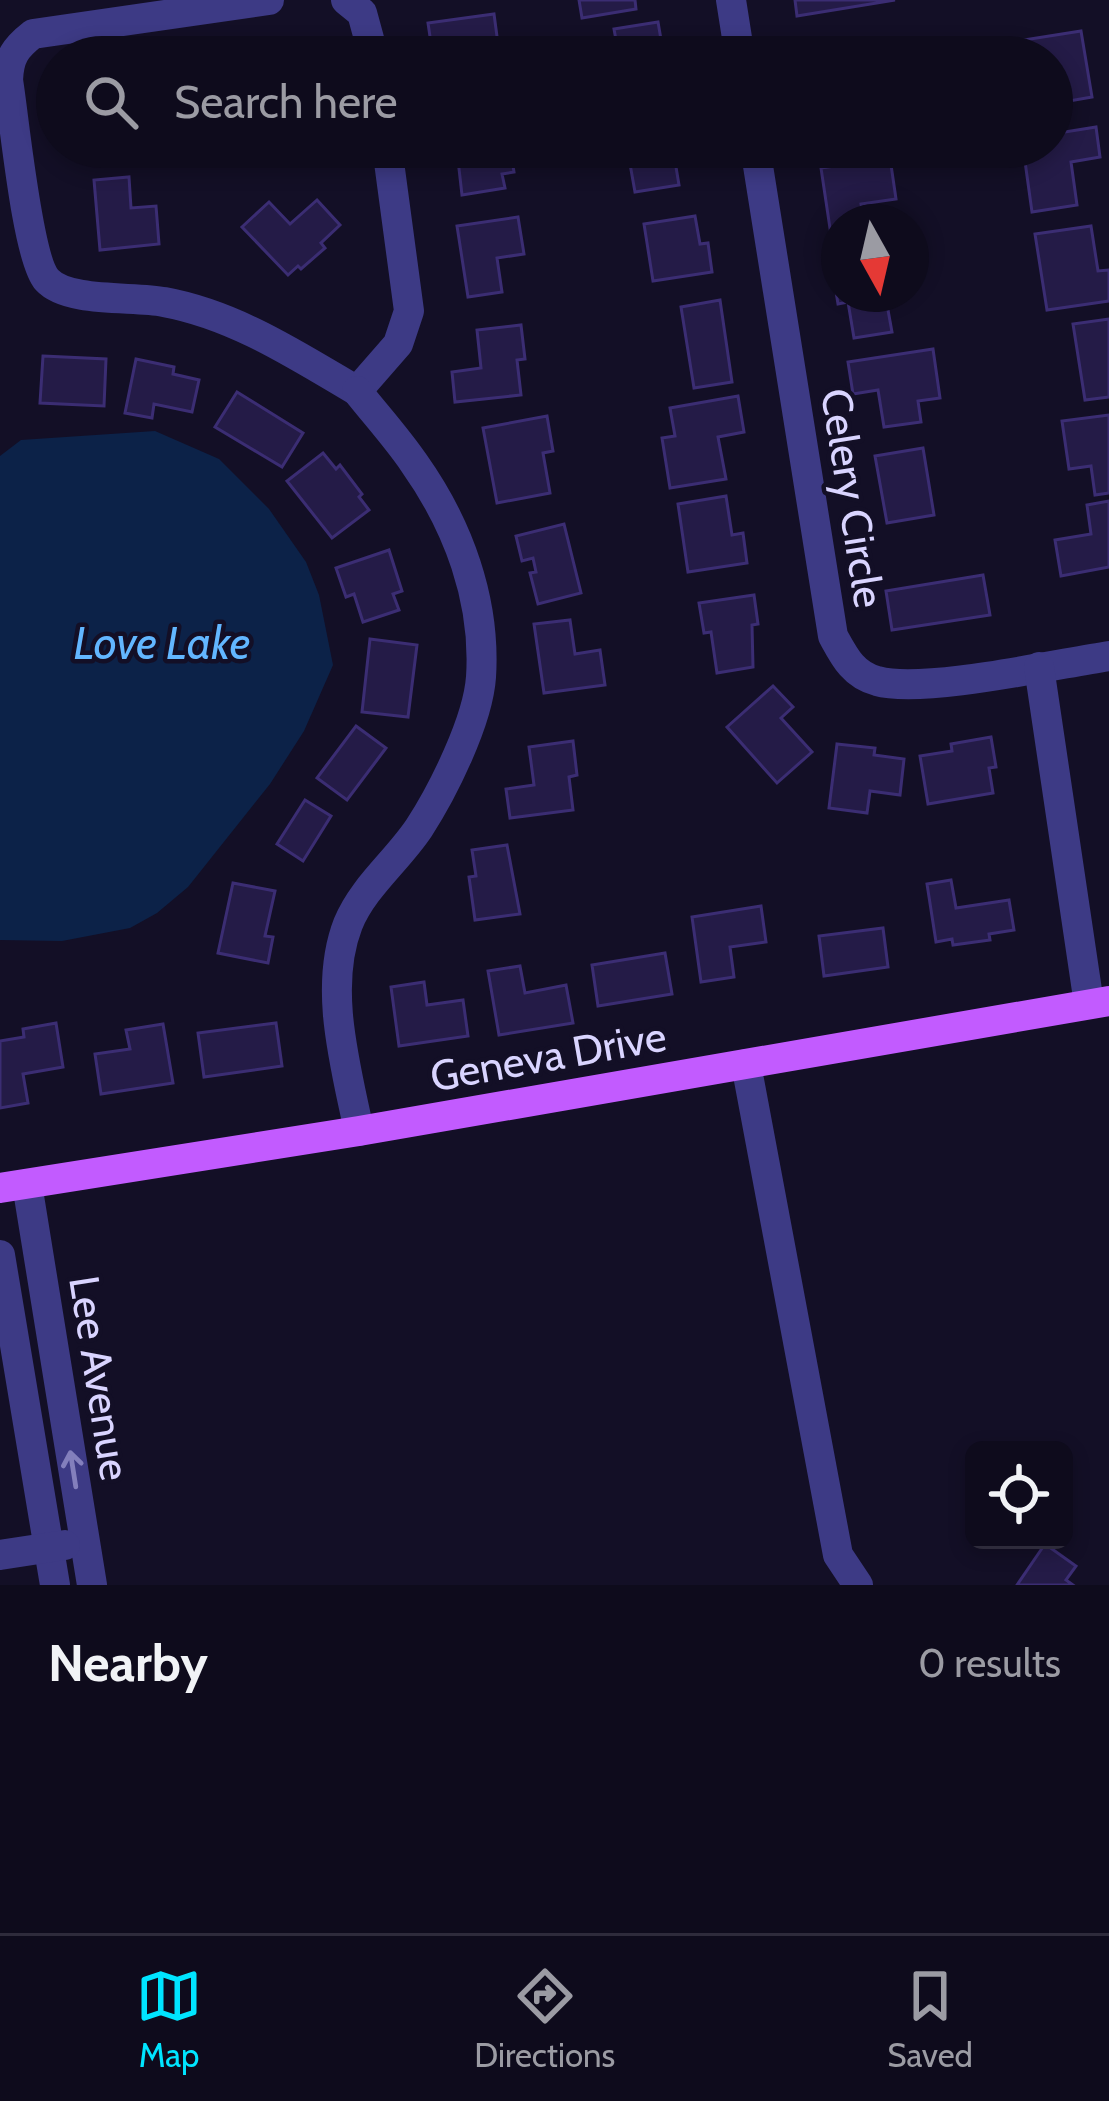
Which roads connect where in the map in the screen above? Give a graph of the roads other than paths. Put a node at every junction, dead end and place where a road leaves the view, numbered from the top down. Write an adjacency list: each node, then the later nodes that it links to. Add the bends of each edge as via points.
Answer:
1 (269, 0): 8 (street, via 32,34 16,47 8,80 34,247 46,280 63,290 164,302 228,320)
2 (346, 0): 4 (street, via 362,14)
3 (731, 0): 5 (street)
4 (368, 36)
5 (737, 36)
6 (390, 168): 8 (street, via 409,311 398,344)
7 (757, 168): 10 (street, Celery Circle, via 833,636 849,666 873,681 907,685)
8 (357, 392): 13 (street, via 416,464 454,532 472,577 481,681 461,745 418,829 348,923 338,969 341,1045)
9 (1109, 656): 10 (street, Celery Circle)
10 (1039, 667): 11 (street)
11 (1099, 1003): 12 (main road, Geneva Drive)
12 (746, 1064): 13 (main road, Geneva Drive); 21 (street, via 838,1555)
13 (359, 1131): 14 (main road, Geneva Drive)
14 (13, 1186): 16 (street, Lee Avenue, one-way to 14)
15 (0, 1255): 17 (street, Lee Avenue)
16 (85, 1542): 17 (street); 20 (street, Lee Avenue)
17 (48, 1548): 18 (street); 19 (street, Lee Avenue)
18 (0, 1555)
19 (55, 1585)
20 (92, 1585)
21 (858, 1585)

